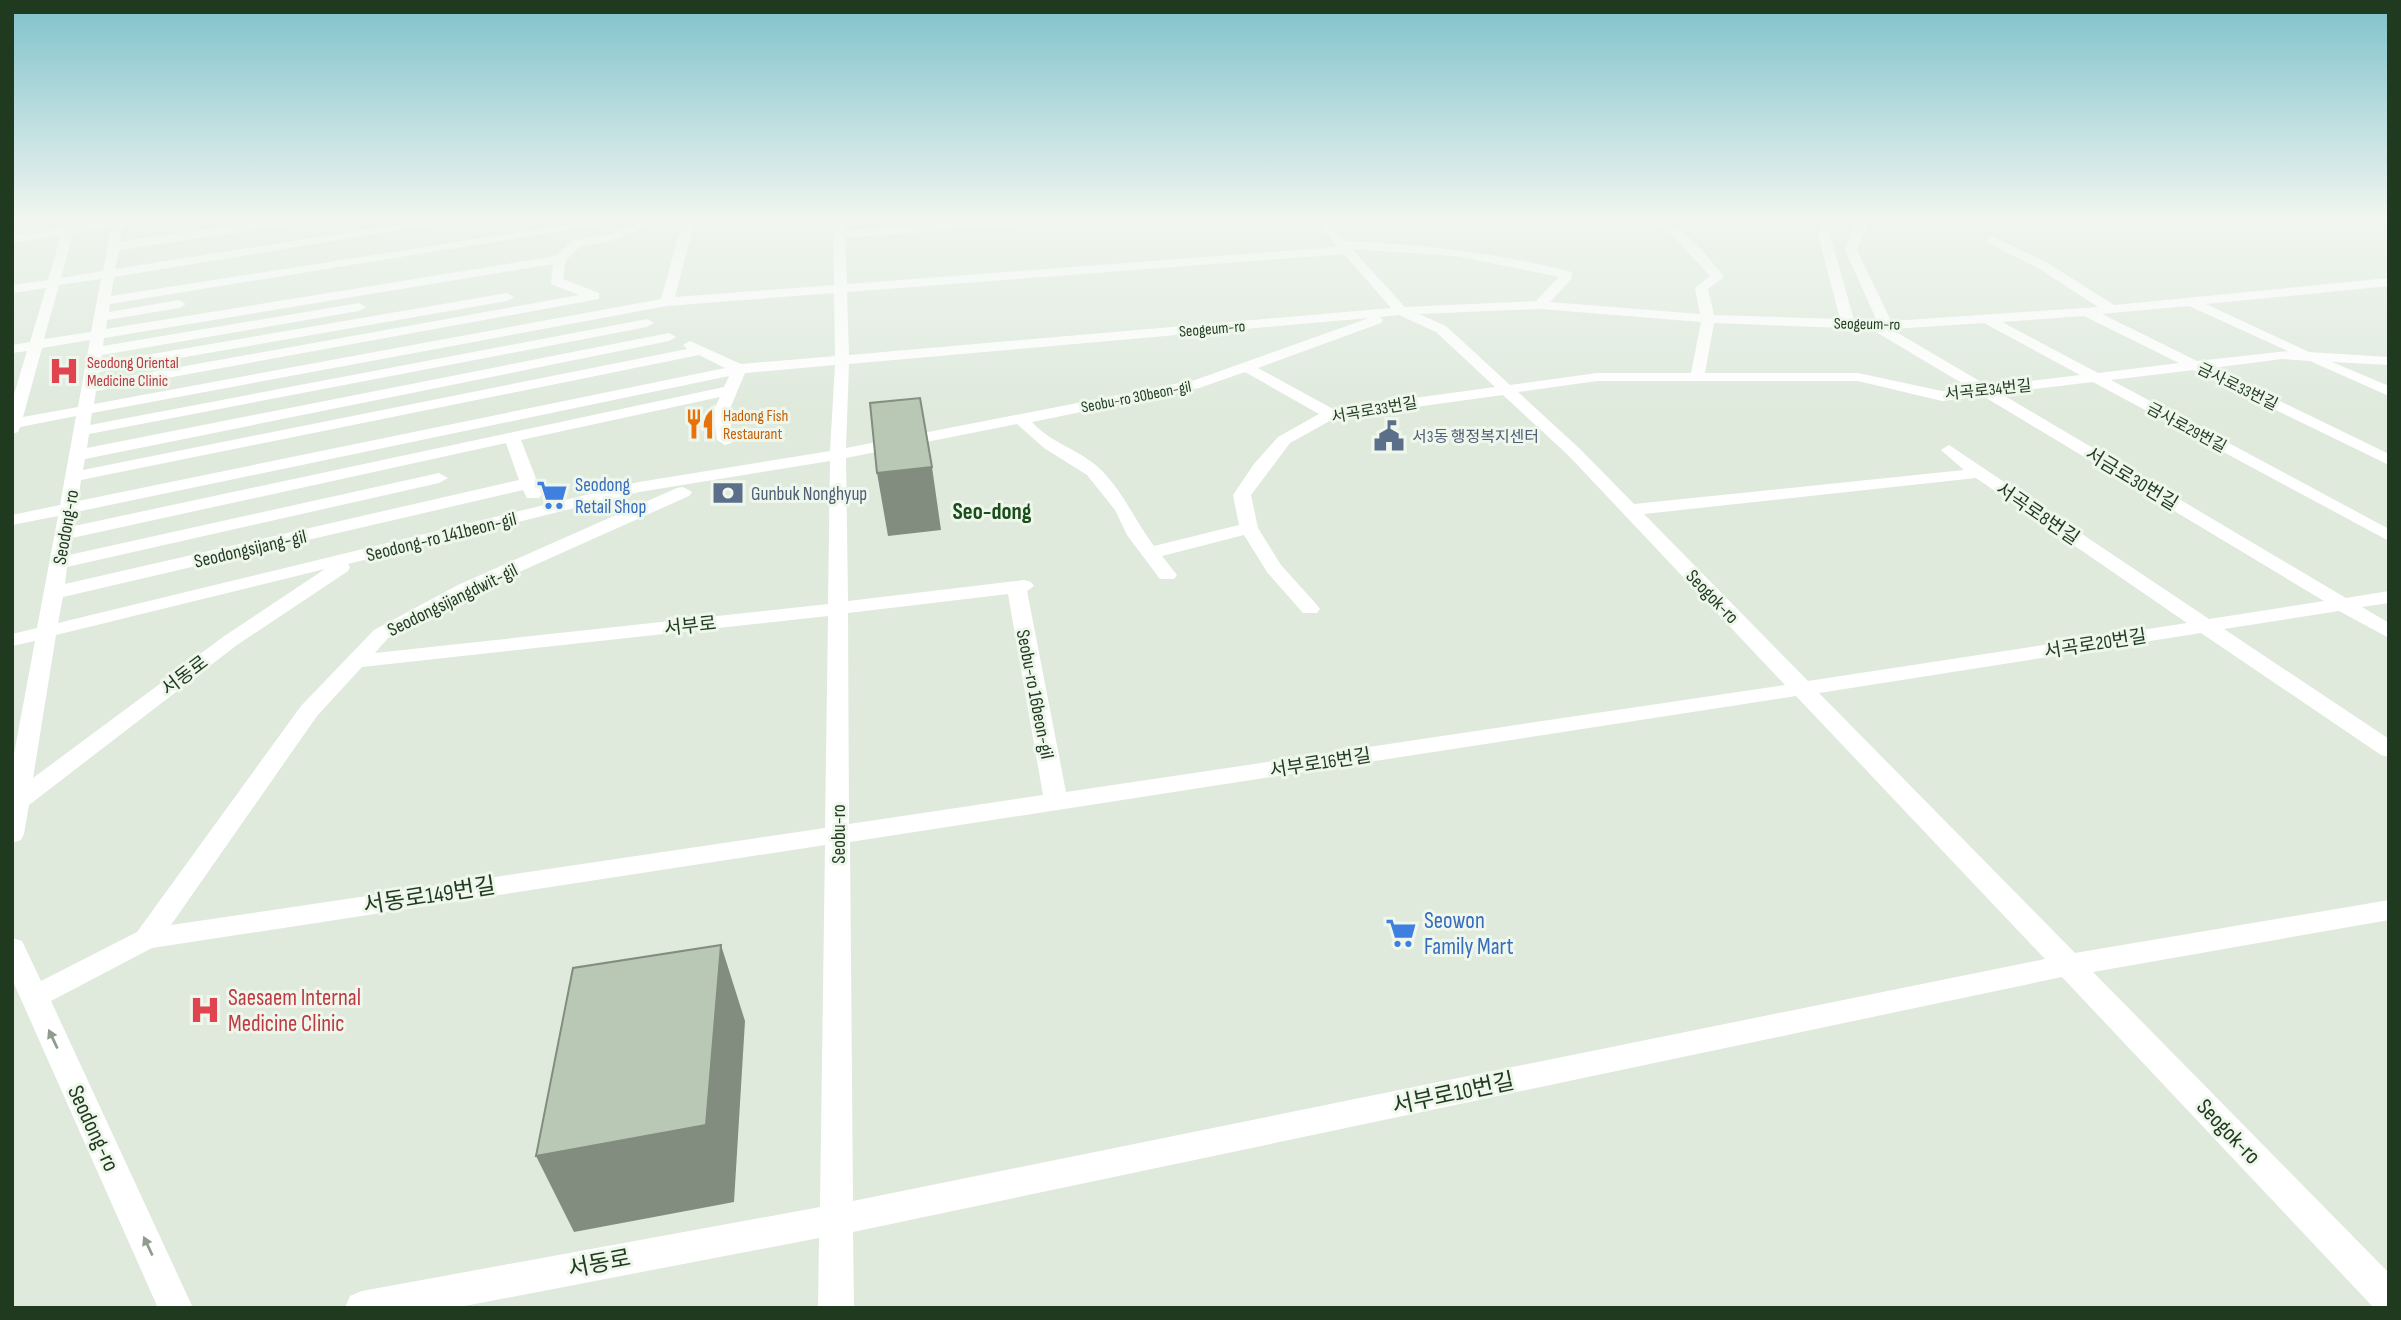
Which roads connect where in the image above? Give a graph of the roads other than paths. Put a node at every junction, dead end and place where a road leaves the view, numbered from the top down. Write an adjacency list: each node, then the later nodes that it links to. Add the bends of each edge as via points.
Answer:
1 (127, 282): 18 (street)
2 (127, 282): 18 (street)
3 (290, 282): 20 (street)
4 (376, 282): 23 (street)
5 (450, 282): 23 (street)
6 (558, 282): 19 (street)
7 (672, 282): 26 (street)
8 (839, 282): 22 (street, Seobu-ro)
9 (928, 282): 22 (street)
10 (1375, 282): 31 (street, Seogok-ro)
11 (1562, 282): 28 (street)
12 (1711, 282): 33 (street, via 1701,288)
13 (1837, 282): 36 (street)
14 (1863, 282): 37 (street)
15 (2067, 282): 30 (street)
16 (2389, 282): 27 (street, Seogeum-ro)
17 (53, 283): 18 (street); 21 (street); 40 (street)
18 (106, 285): 23 (street); 25 (street); 38 (street); 40 (street); 53 (street, Seodong-ro)
19 (569, 286): 24 (street); 38 (street)
20 (278, 288)
21 (12, 289)
22 (839, 289): 26 (street); 45 (street, Seobu-ro)
23 (381, 296): 38 (street)
24 (594, 296): 29 (street); 38 (street)
25 (197, 302)
26 (667, 302): 29 (street)
27 (2190, 302): 30 (street, Seogeum-ro); 44 (street)
28 (1540, 305): 31 (street, Seogeum-ro); 33 (street, Seogeum-ro)
29 (625, 308): 35 (street); 42 (street)
30 (2111, 309): 32 (street, Seogeum-ro)
31 (1401, 311): 45 (street, Seogeum-ro); 48 (street, Seobu-ro 30beon-gil); 56 (street, Seogok-ro, via 1441,330)
32 (2087, 312): 34 (street, Seogeum-ro); 47 (street, 금사로33번길)
33 (1708, 318): 36 (street, Seogeum-ro); 52 (street)
34 (1985, 318): 37 (street, Seogeum-ro); 51 (street, 금사로29번길)
35 (647, 323): 39 (street); 50 (street)
36 (1848, 324): 37 (street, Seogeum-ro)
37 (1880, 325): 57 (street, 서금로30번길)
38 (390, 326): 42 (street); 53 (street)
39 (669, 337): 43 (street); 54 (street)
40 (36, 346): 41 (street); 63 (street)
41 (12, 349)
42 (398, 350): 50 (street); 60 (street)
43 (703, 350): 49 (street); 59 (street)
44 (2308, 355): 46 (street, 서곡로34번길); 47 (street, 서곡로34번길); 58 (street)
45 (842, 360): 49 (street); 71 (street, Seobu-ro)
46 (2389, 361)
47 (2196, 365): 51 (street, 서곡로34번길); 72 (street, 금사로33번길)
48 (1248, 368): 61 (street); 62 (street, Seobu-ro 30beon-gil, via 1199,384)
49 (740, 369): 55 (street); 65 (street)
50 (405, 370): 54 (street); 64 (street)
51 (2094, 377): 57 (street, 서곡로34번길); 86 (street, 금사로29번길)
52 (1697, 378): 56 (street, 서곡로34번길, via 1597,377); 57 (street, 서곡로34번길, via 1858,377 1942,396)
53 (89, 388): 60 (street, Seodong-ro)
54 (410, 388): 59 (street); 69 (street)
55 (729, 390): 66 (street); 67 (street, via 721,411)
56 (1505, 390): 61 (street, 서곡로33번길); 80 (street, Seogok-ro)
57 (1985, 391): 94 (street, 서금로30번길)
58 (2389, 392)
59 (416, 407): 65 (street); 74 (street)
60 (85, 410): 63 (street); 64 (street, Seodong-ro)
61 (1331, 414): 83 (street, 서곡로33번길, via 1284,440 1260,468 1242,495)
62 (1022, 417): 71 (street, Seobu-ro 30beon-gil); 87 (street, via 1026,426 1050,445 1093,471)
63 (13, 425)
64 (82, 431): 69 (street, Seodong-ro)
65 (425, 434): 70 (street); 79 (street)
66 (512, 437): 70 (street); 76 (street)
67 (725, 440)
68 (1949, 450): 73 (street)
69 (78, 455): 74 (street, Seodong-ro)
70 (431, 455): 75 (street); 85 (street)
71 (838, 455): 81 (street, Seodong-ro 141beon-gil, via 639,487); 95 (street, Seobu-ro)
72 (2389, 460)
73 (1979, 473): 80 (street, 서곡로8번길); 97 (street, 서곡로8번길)
74 (74, 477): 79 (street, Seodong-ro)
75 (439, 478): 78 (street); 89 (street, Seodongsijang-gil)
76 (528, 483): 78 (street, Seodongsijang-gil); 81 (street)
77 (684, 492): 101 (street, Seodongsijangdwit-gil, via 465,589 381,634)
78 (447, 502): 84 (street); 92 (street, Seodongsijang-gil)
79 (68, 508): 82 (street); 85 (street, Seodong-ro)
80 (1630, 510): 102 (street, Seogok-ro)
81 (539, 512): 84 (street, Seodong-ro 141beon-gil)
82 (12, 520)
83 (1249, 528): 87 (street); 96 (street, 서곡로33번길, via 1274,568)
84 (456, 532): 88 (street, Seodong-ro 141beon-gil)
85 (64, 534): 89 (street, Seodong-ro)
86 (2389, 536)
87 (1151, 552): 90 (street)
88 (358, 556): 98 (street, Seodong-ro 141beon-gil); 105 (street, 서동로, via 230,641)
89 (59, 563): 92 (street, Seodong-ro)
90 (1167, 575)
91 (1020, 587): 95 (street, 서부로); 104 (street, Seobu-ro 16beon-gil)
92 (53, 593): 98 (street, Seodong-ro)
93 (2389, 597): 94 (street, 서곡로20번길)
94 (2342, 604): 97 (street, 서곡로20번길); 99 (street, 서금로30번길)
95 (838, 608): 101 (street, 서부로); 106 (street, Seobu-ro)
96 (1310, 609)
97 (2205, 626): 102 (street, 서곡로20번길); 103 (street, 서곡로8번길)
98 (47, 632): 100 (street, Seodong-ro 141beon-gil); 105 (street, Seodong-ro)
99 (2389, 632)
100 (12, 640)
101 (355, 661): 109 (street, Seodongsijangdwit-gil, via 309,711)
102 (1802, 689): 104 (street, 서부로16번길); 111 (street, Seogok-ro)
103 (2389, 750)
104 (1056, 802): 106 (street, 서부로16번길)
105 (15, 806): 107 (street, Seodong-ro)
106 (838, 833): 109 (street, 서동로149번길); 113 (street, Seobu-ro)
107 (12, 834)
108 (2389, 910): 111 (street)
109 (147, 939): 112 (street, 서동로149번길)
110 (12, 948): 112 (street, Seodong-ro)
111 (2069, 965): 113 (street, 서부로10번길); 114 (street, Seogok-ro)
112 (34, 997): 115 (street, Seodong-ro, one-way to 112)
113 (836, 1219): 116 (street, 서동로); 117 (street, Seobu-ro)
114 (2389, 1298)
115 (176, 1308)
116 (362, 1308)
117 (836, 1308)

